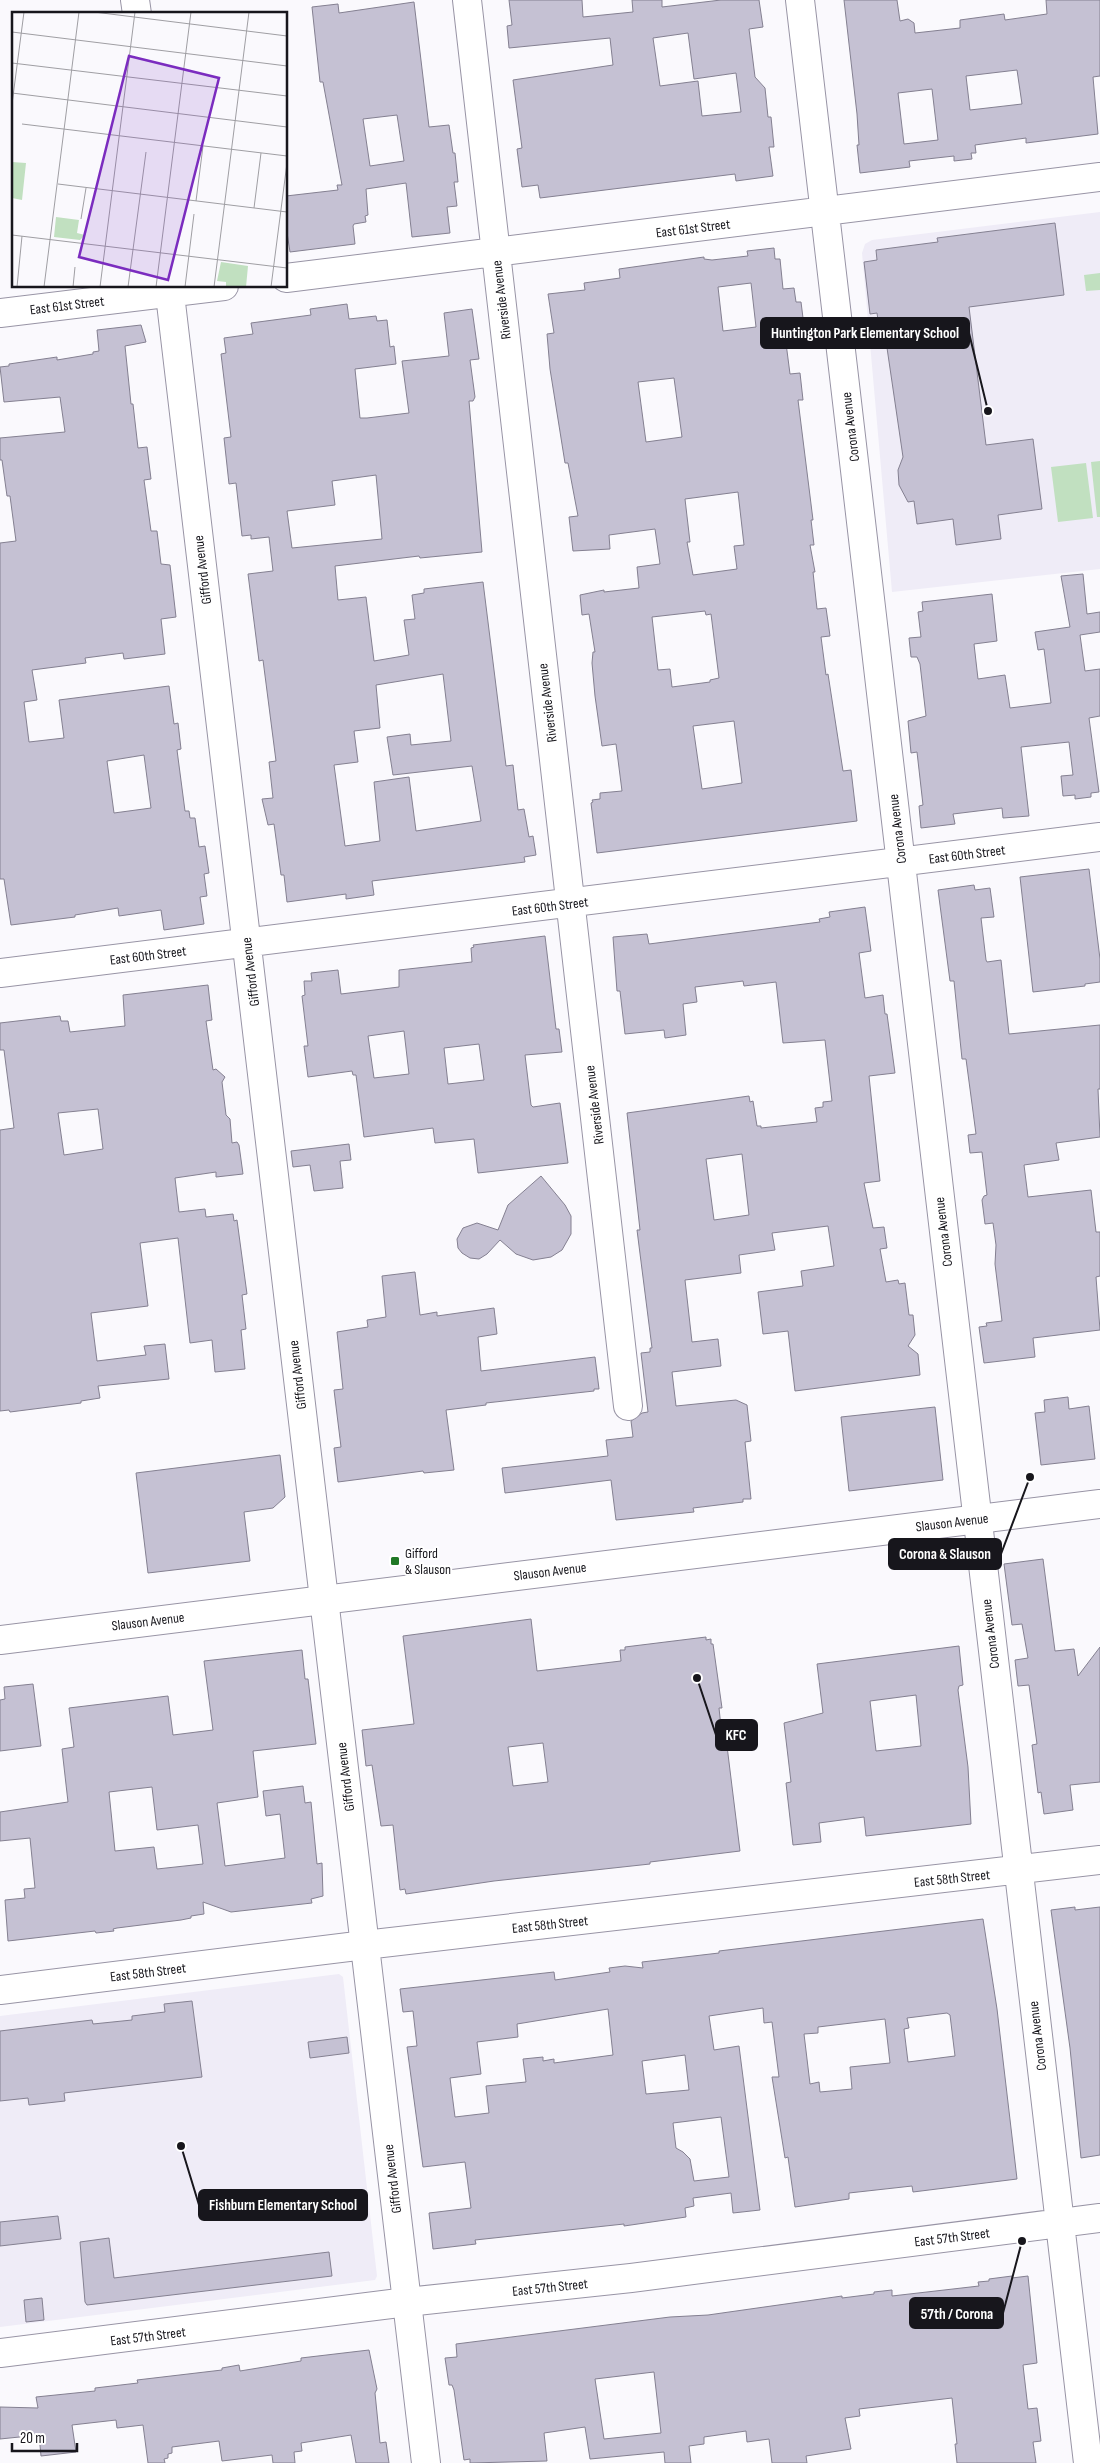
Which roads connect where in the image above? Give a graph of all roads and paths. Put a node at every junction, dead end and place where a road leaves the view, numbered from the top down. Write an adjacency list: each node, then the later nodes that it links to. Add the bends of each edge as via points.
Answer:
1 (467, 0): 5 (street, Riverside Avenue)
2 (800, 0): 4 (street, Corona Avenue)
3 (1100, 177): 4 (street, East 61st Street)
4 (825, 212): 5 (street, East 61st Street); 11 (street, Corona Avenue)
5 (496, 252): 6 (street, East 61st Street); 12 (street, Riverside Avenue)
6 (288, 278)
7 (196, 288): 8 (street, East 61st Street)
8 (169, 290): 9 (street, East 61st Street); 13 (street, Gifford Avenue)
9 (0, 313)
10 (1100, 837): 11 (street, East 60th Street)
11 (900, 862): 12 (street, East 60th Street); 17 (street, Corona Avenue)
12 (570, 903): 13 (street, East 60th Street); 15 (street, Riverside Avenue)
13 (246, 943): 14 (street, East 60th Street); 18 (street, Gifford Avenue)
14 (0, 974)
15 (628, 1406)
16 (1100, 1504): 17 (street, Slauson Avenue)
17 (976, 1519): 18 (street, Slauson Avenue); 21 (street, Corona Avenue)
18 (324, 1599): 19 (street, Slauson Avenue); 22 (street, Gifford Avenue)
19 (0, 1640)
20 (1100, 1860): 21 (street, East 58th Street)
21 (1018, 1870): 22 (street, East 58th Street); 25 (street, Corona Avenue)
22 (365, 1945): 23 (street, East 58th Street); 26 (street, Gifford Avenue)
23 (0, 1990)
24 (1100, 2218): 25 (street, East 57th Street)
25 (1059, 2223): 26 (street, East 57th Street, via 631,2278); 29 (street, Corona Avenue)
26 (407, 2302): 27 (street, East 57th Street); 28 (street, Gifford Avenue)
27 (0, 2353)
28 (426, 2463)
29 (1088, 2463)

